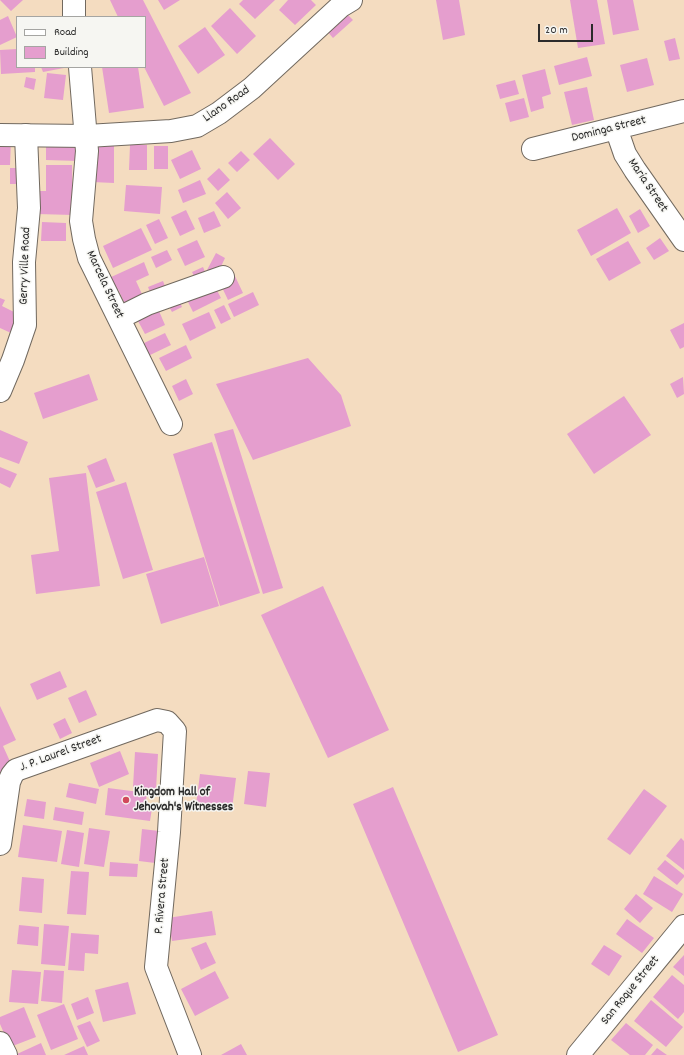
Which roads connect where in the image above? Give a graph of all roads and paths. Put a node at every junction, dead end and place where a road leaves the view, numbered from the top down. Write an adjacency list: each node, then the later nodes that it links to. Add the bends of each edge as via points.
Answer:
1 (74, 0): 3 (street)
2 (342, 2): 9 (street, Llano Road, via 252,88 197,126 171,131)
3 (74, 16)
4 (80, 68): 9 (street, Marcela Street)
5 (684, 111): 6 (street, Dominga Street)
6 (616, 128): 10 (street, Dominga Street); 11 (street, Maria Street, via 625,154)
7 (0, 135): 8 (street, Llano Road)
8 (26, 135): 9 (street, Llano Road); 14 (street, Gerry Ville Road, via 29,208 24,262 25,324)
9 (86, 136): 13 (street, Marcela Street, via 81,221 84,239 89,258)
10 (533, 149)
11 (684, 240)
12 (223, 277): 13 (street, via 147,304)
13 (119, 318): 15 (street, Marcela Street)
14 (0, 391)
15 (171, 424)
16 (175, 731): 17 (street, J. P. Laurel Street, via 167,722 157,720 16,770 9,782); 21 (street, P. Rivera Street, via 169,832 156,967)
17 (0, 844)
18 (684, 926): 22 (street, San Roque Street)
19 (0, 1043): 20 (street)
20 (6, 1055)
21 (190, 1055)
22 (578, 1055)

